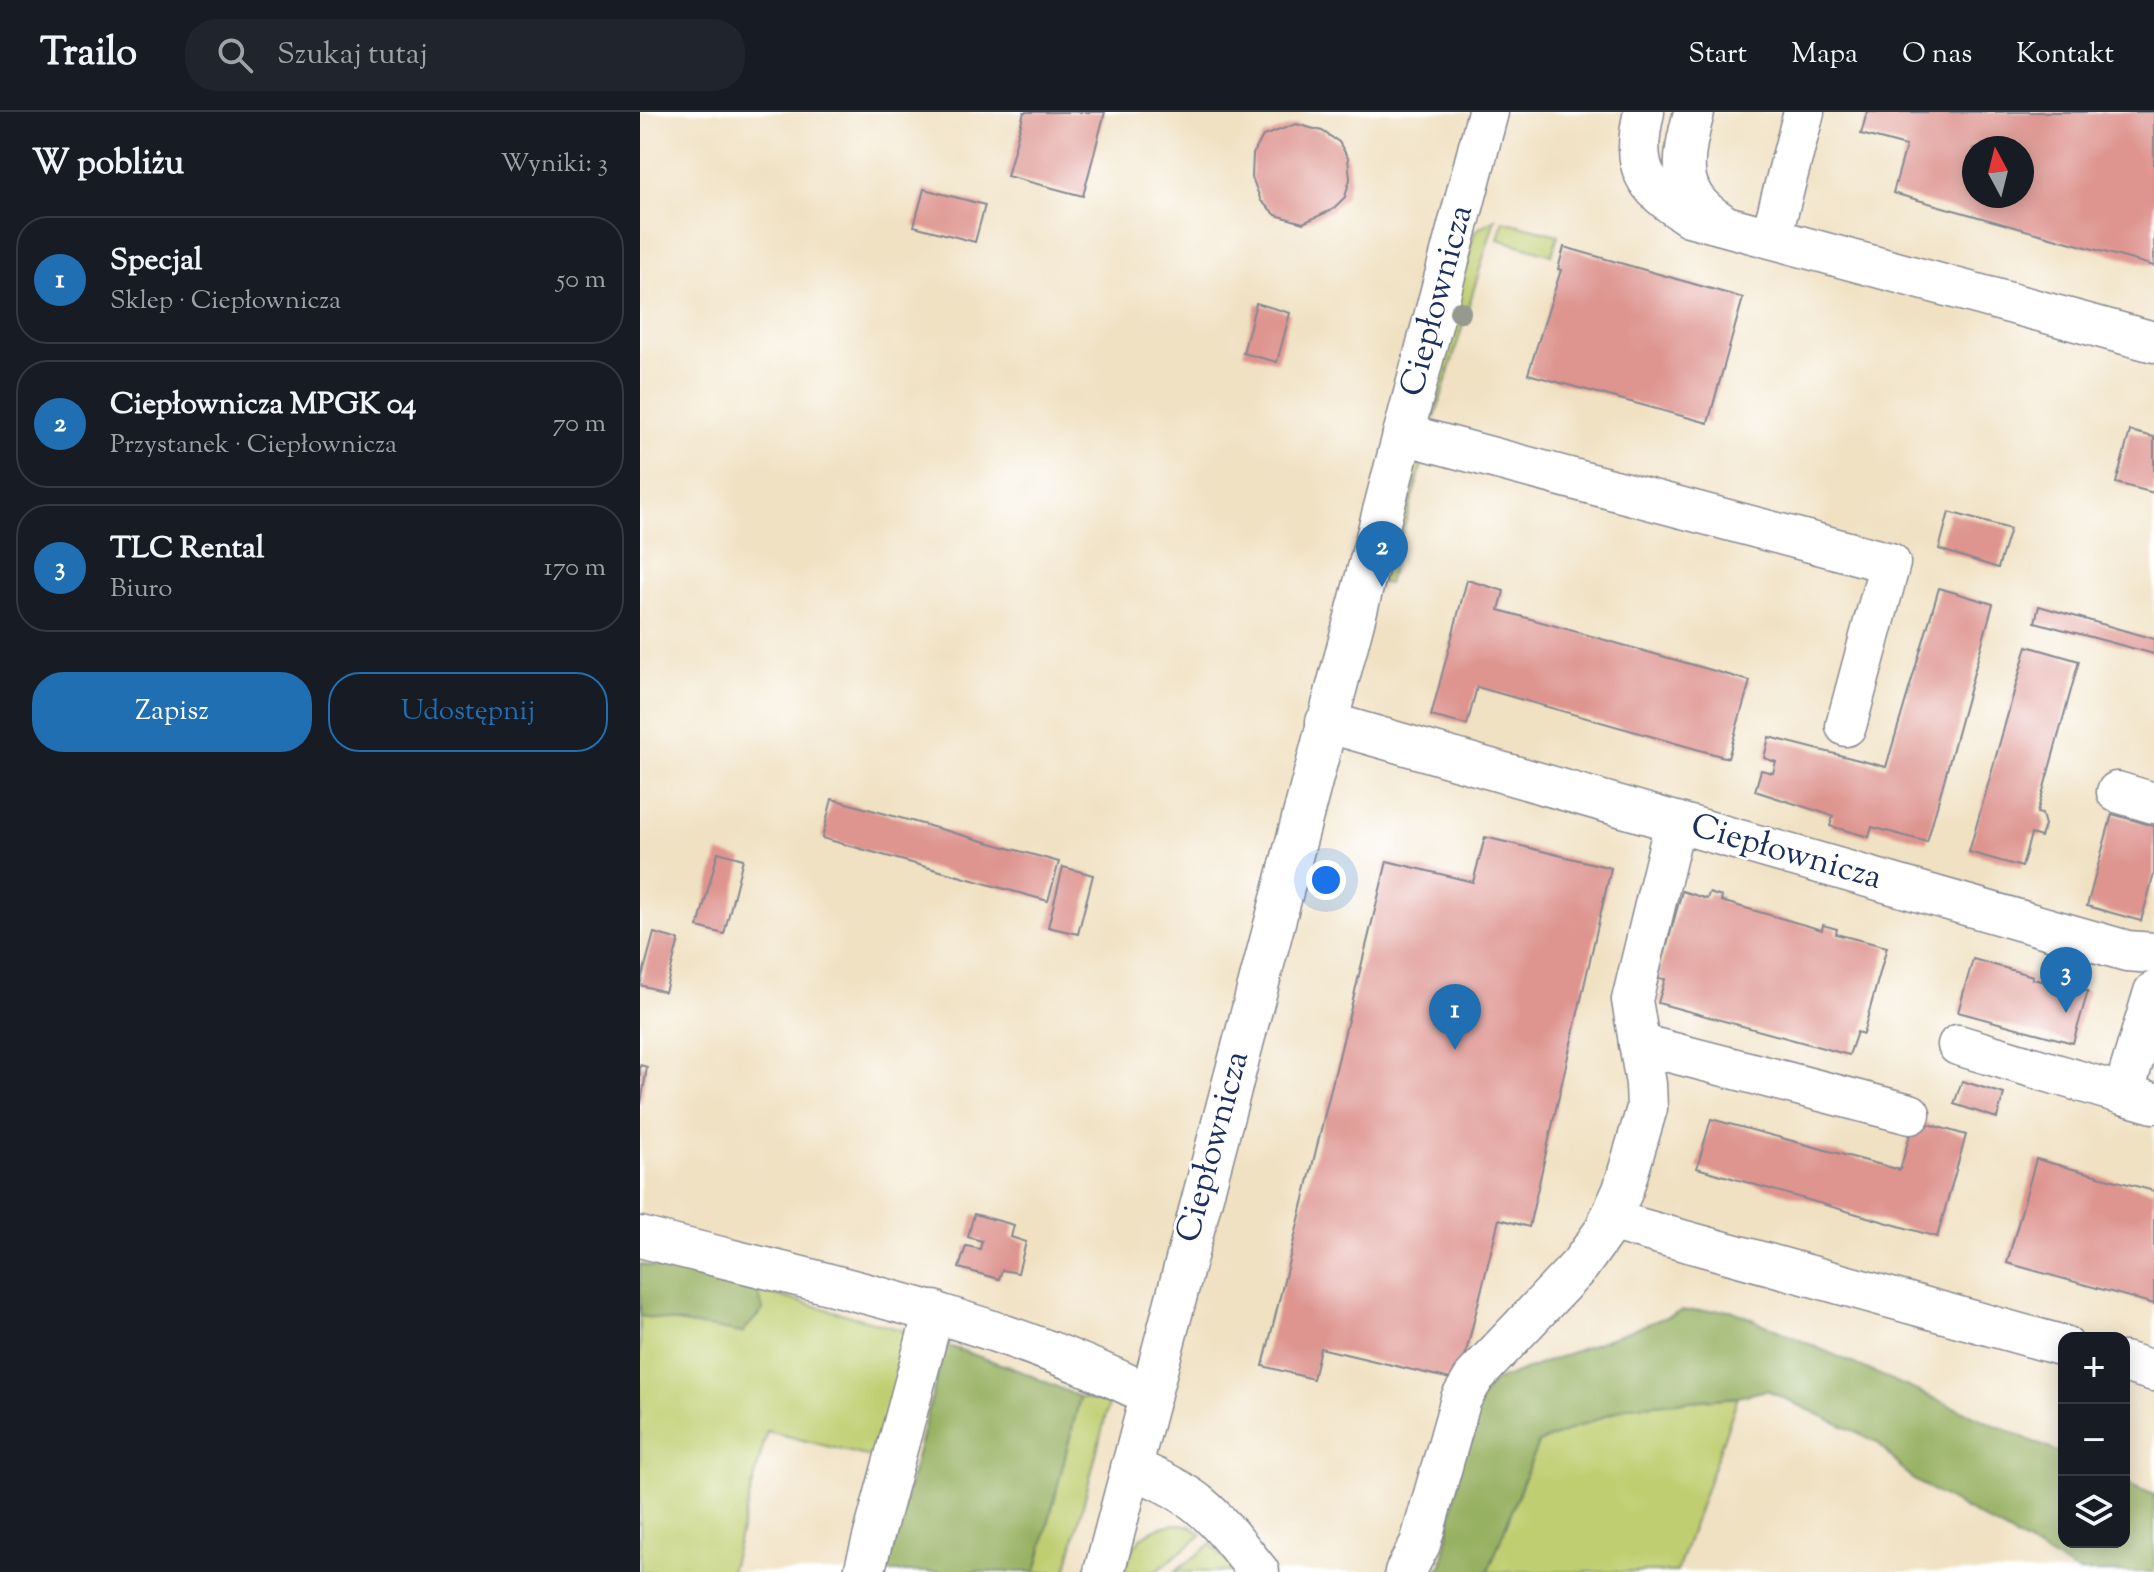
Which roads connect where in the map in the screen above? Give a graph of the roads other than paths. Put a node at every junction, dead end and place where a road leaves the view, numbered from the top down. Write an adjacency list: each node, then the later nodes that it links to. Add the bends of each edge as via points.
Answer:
1 (1644, 112): 5 (street, via 1638,138 1646,181 1689,216)
2 (1694, 112): 5 (street, via 1682,168 1704,211)
3 (1804, 112): 6 (street)
4 (1490, 115): 8 (street, Ciepłownicza)
5 (1729, 227): 6 (street)
6 (1771, 238): 7 (street)
7 (2154, 342)
8 (1403, 434): 9 (street, Ciepłownicza); 10 (street, via 1890,563)
9 (1326, 722): 11 (street, Ciepłownicza); 24 (street, Ciepłownicza)
10 (1846, 726)
11 (1675, 822): 12 (street, Ciepłownicza, via 2127,951); 14 (street, via 1632,1000)
12 (2154, 953)
13 (2154, 992): 16 (street)
14 (1639, 1044): 17 (street); 18 (street, via 1647,1108)
15 (1958, 1045): 16 (street)
16 (2139, 1098)
17 (1910, 1114)
18 (1609, 1220): 21 (street); 29 (street, via 1580,1265 1475,1376 1461,1399 1420,1544)
19 (640, 1237): 20 (street)
20 (934, 1311): 24 (street, via 1031,1344); 26 (street)
21 (2058, 1344)
22 (2130, 1364): 23 (street)
23 (2154, 1371)
24 (1150, 1395): 25 (street, Ciepłownicza)
25 (1131, 1468): 27 (street, Ciepłownicza); 28 (street, via 1201,1503)
26 (864, 1572)
27 (1104, 1572)
28 (1259, 1572)
29 (1405, 1572)

